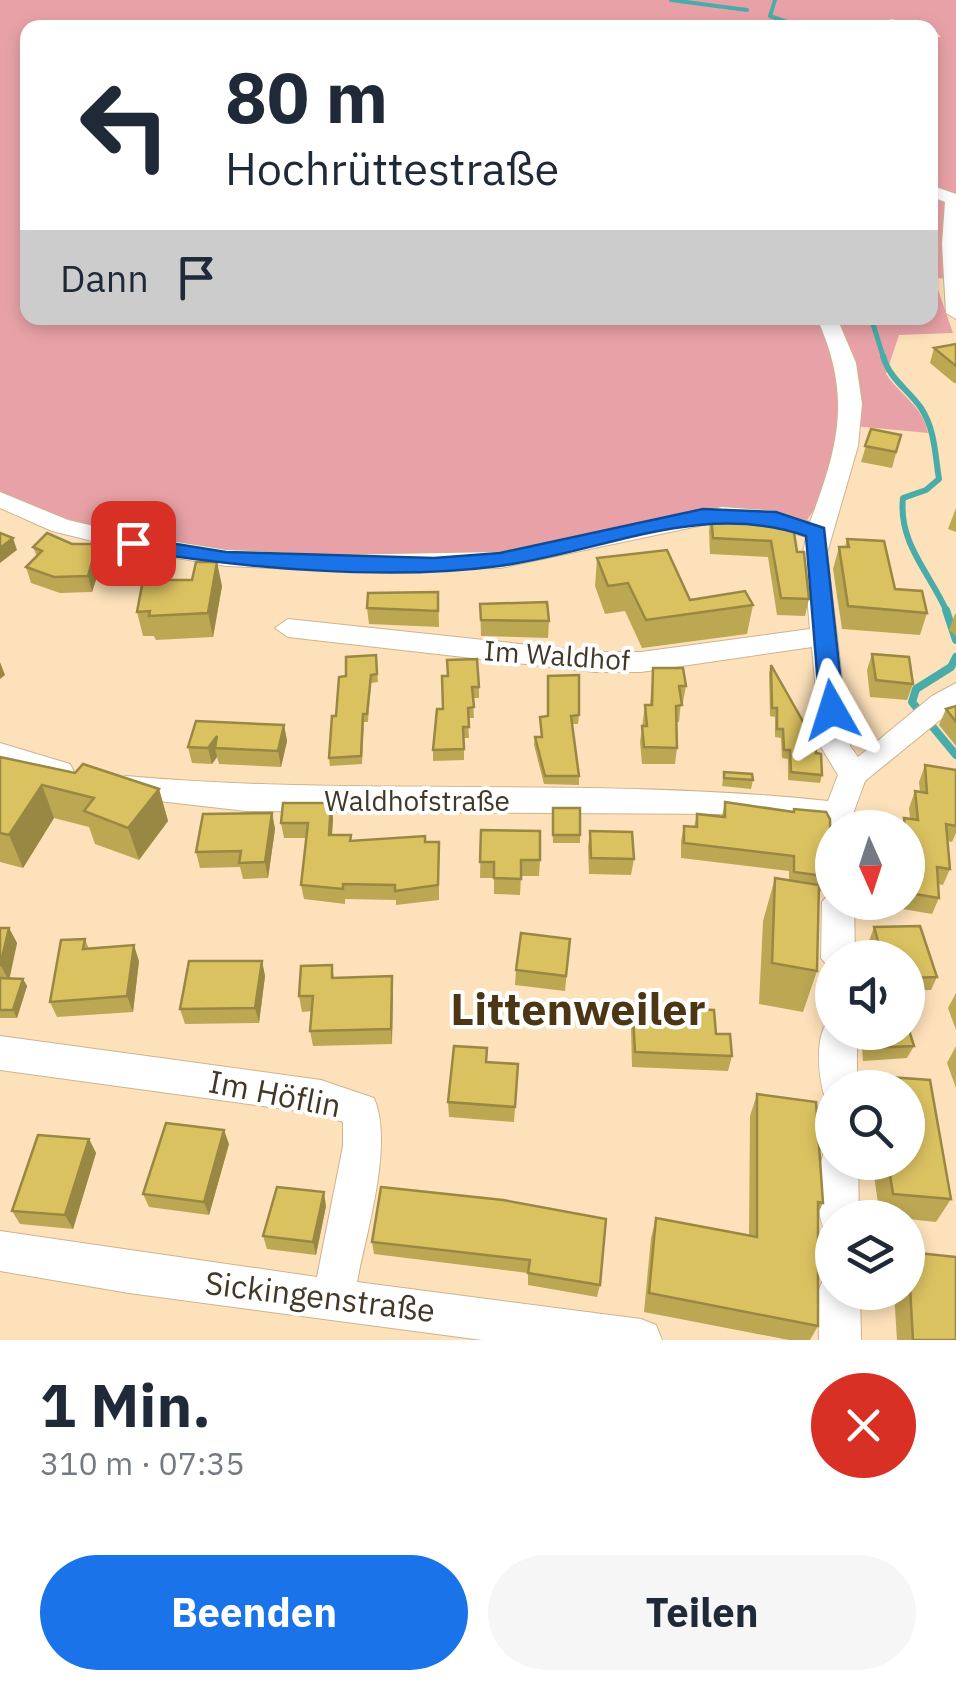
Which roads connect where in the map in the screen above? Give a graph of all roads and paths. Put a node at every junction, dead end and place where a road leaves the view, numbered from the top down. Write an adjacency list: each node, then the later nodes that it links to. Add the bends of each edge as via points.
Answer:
1 (954, 200): 2 (street)
2 (956, 313)
3 (831, 325): 5 (street, via 847,356 854,409 833,494)
4 (0, 499): 5 (street, via 62,526 133,543 226,558 336,563 500,560 722,514 776,518)
5 (816, 532): 7 (street)
6 (288, 628): 7 (street, Im Waldhof, via 595,662 642,662)
7 (825, 636): 10 (street, via 836,747)
8 (956, 693): 10 (street, via 885,757)
9 (0, 754): 12 (street, Waldhofstraße, via 176,796 729,802)
10 (853, 774): 11 (street)
11 (841, 810)
12 (815, 816)
13 (0, 1053): 15 (street, Im Höflin, via 302,1094 361,1111 362,1146)
14 (0, 1251): 15 (street, Sickingenstraße)
15 (334, 1298): 17 (street, Sickingenstraße)
16 (840, 1310): 18 (street)
17 (641, 1340)
18 (840, 1340)

